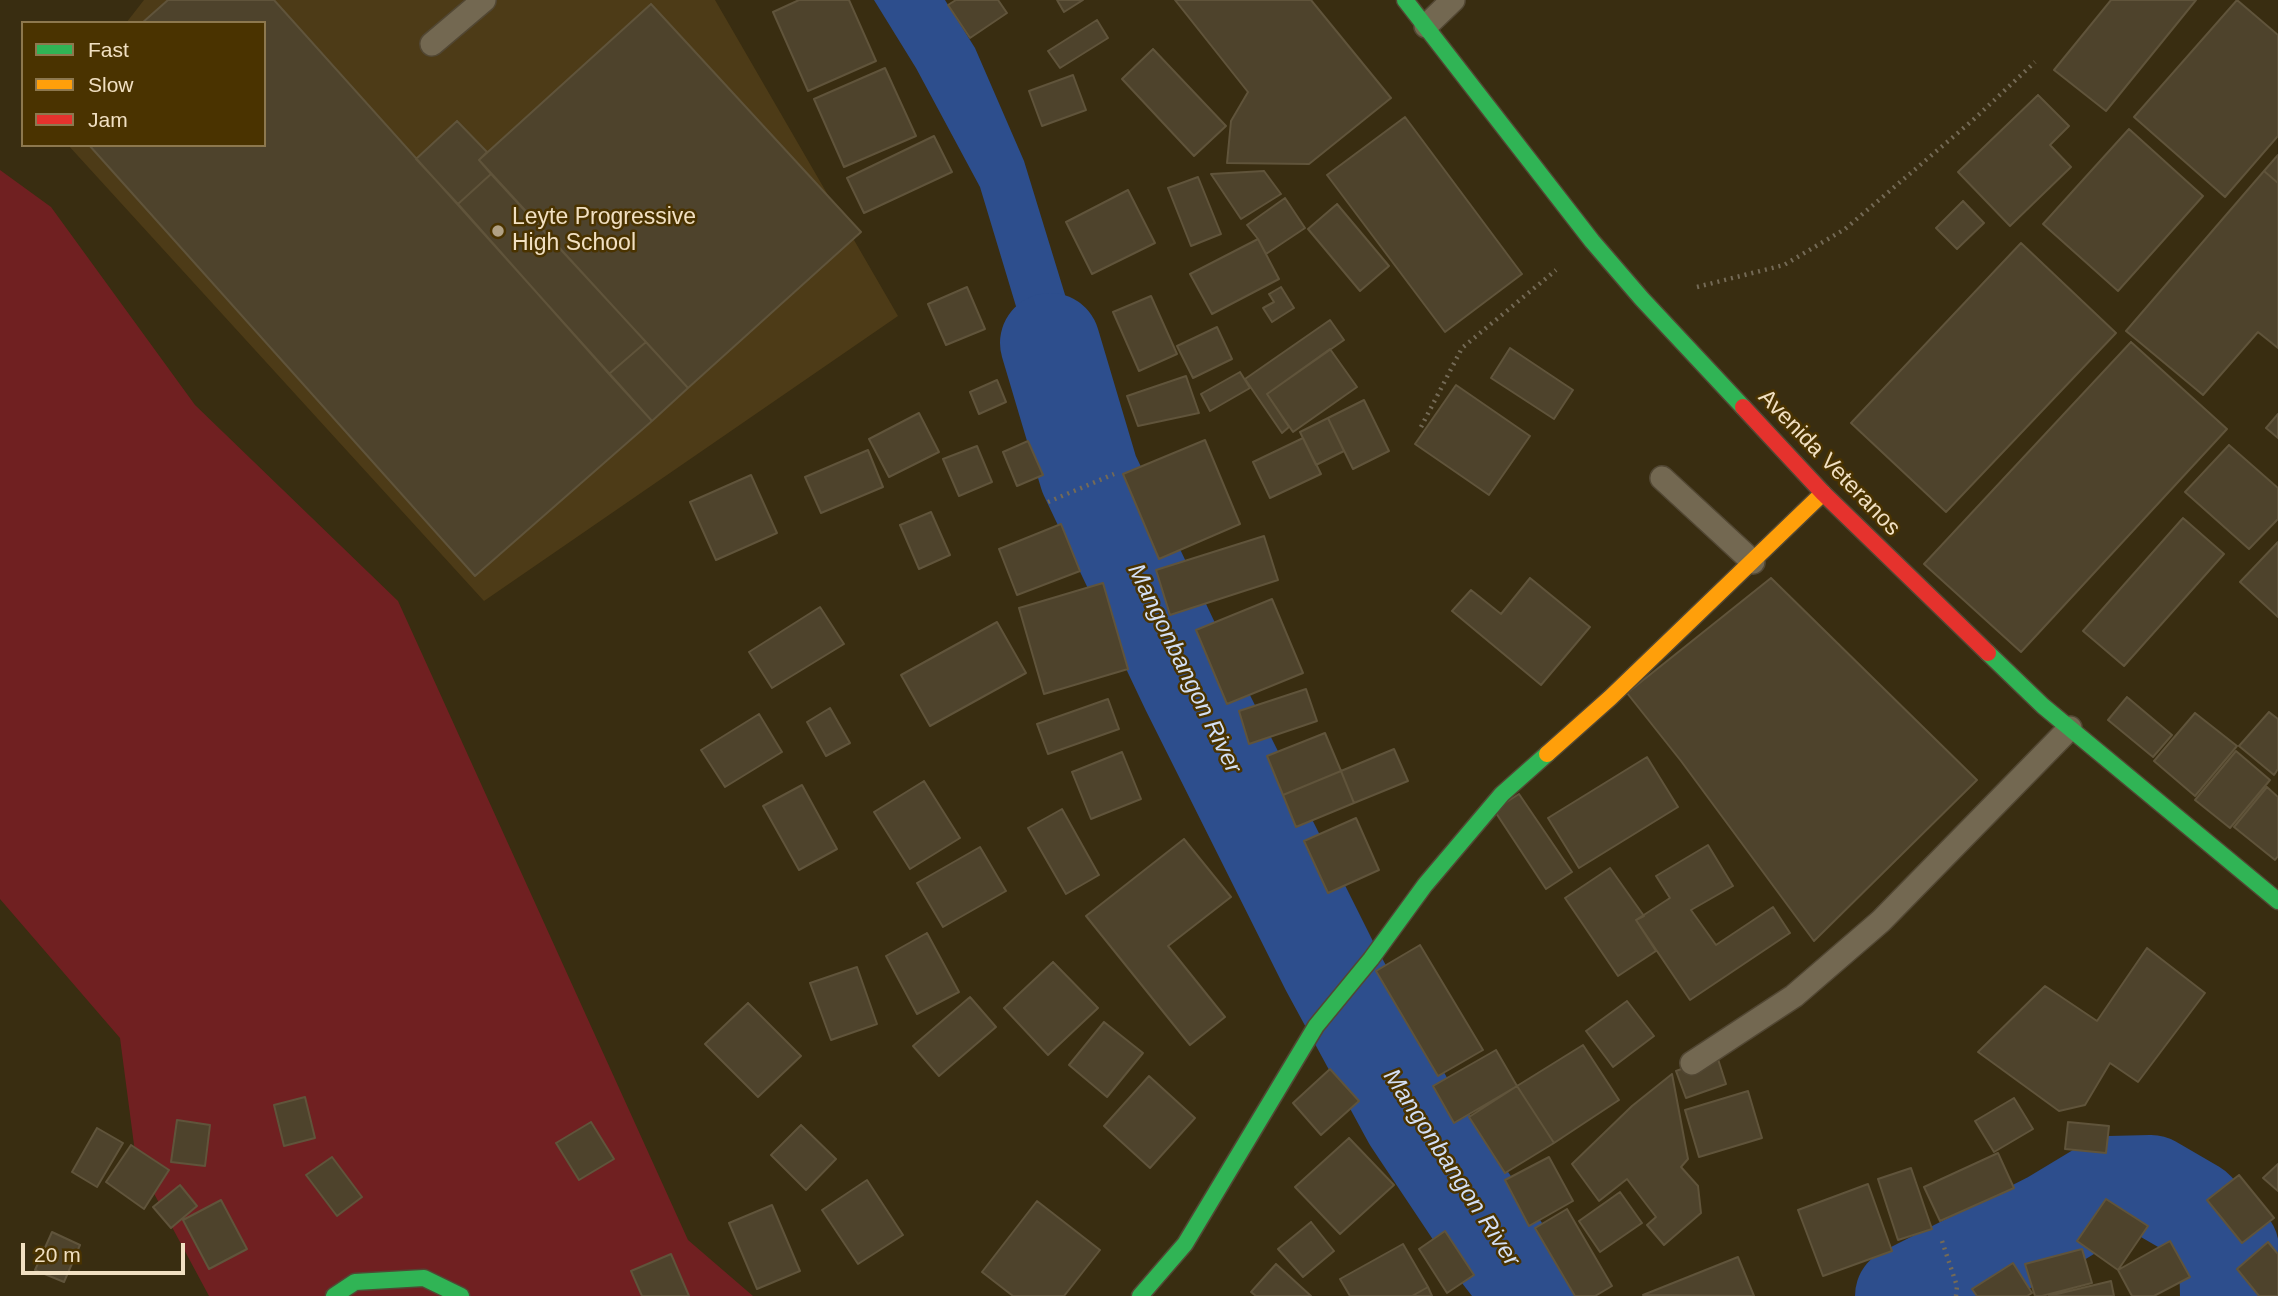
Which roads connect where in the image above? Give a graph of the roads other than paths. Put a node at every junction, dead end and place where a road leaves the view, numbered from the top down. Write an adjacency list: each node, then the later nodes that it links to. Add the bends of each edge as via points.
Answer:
1 (484, 0): 5 (lane)
2 (1405, 0): 4 (main road, Avenida Veteranos)
3 (1453, 0): 4 (lane)
4 (1426, 26): 7 (main road, Avenida Veteranos, via 1592,241)
5 (432, 44)
6 (1662, 478): 8 (lane)
7 (1823, 493): 8 (main road); 9 (main road, Avenida Veteranos)
8 (1752, 562): 14 (main road, via 1502,794 1425,885 1316,1026 1185,1244)
9 (2070, 728): 10 (main road, Avenida Veteranos); 11 (lane, via 1881,922 1794,996)
10 (2278, 901)
11 (1692, 1063)
12 (334, 1296): 13 (main road, via 355,1282 424,1278)
13 (461, 1296)
14 (1140, 1296)

